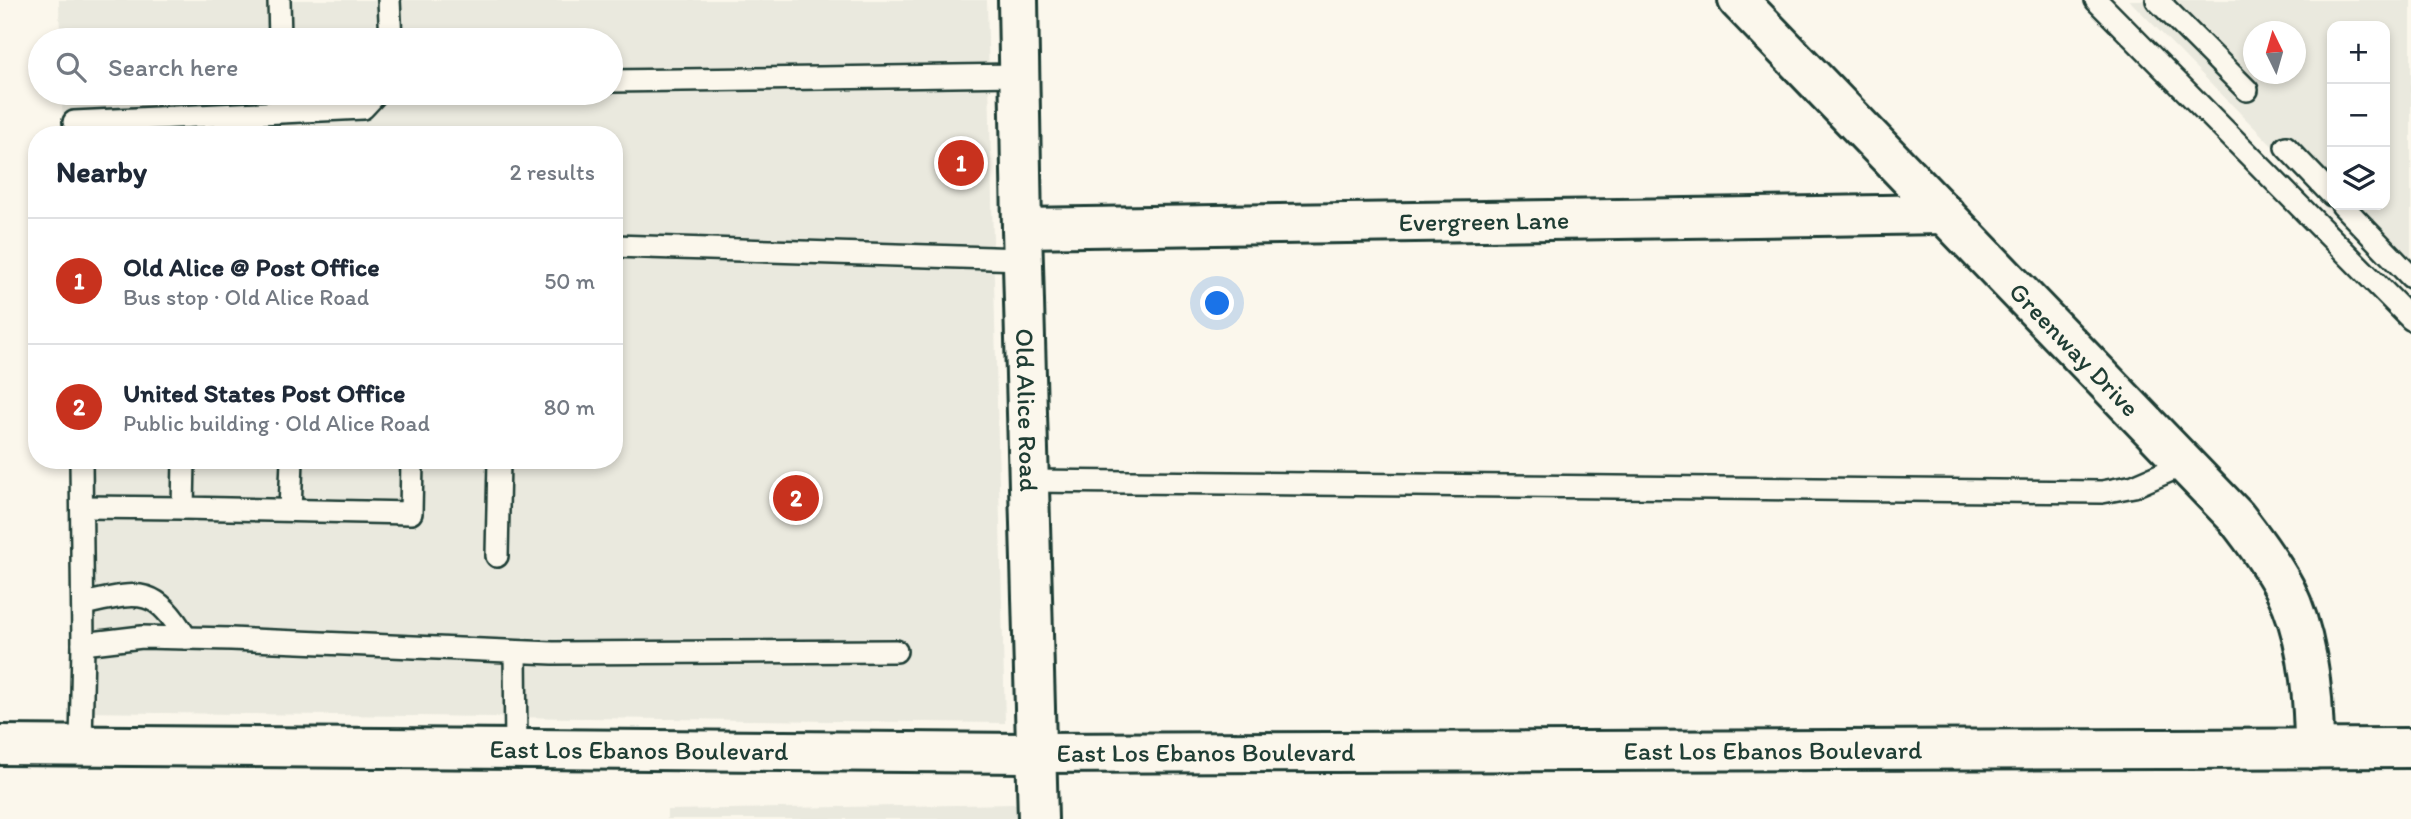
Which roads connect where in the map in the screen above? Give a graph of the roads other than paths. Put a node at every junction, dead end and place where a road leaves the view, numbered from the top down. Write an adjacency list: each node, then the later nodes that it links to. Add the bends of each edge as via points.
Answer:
1 (279, 0): 7 (lane)
2 (389, 0): 8 (lane)
3 (1018, 0): 9 (street, Old Alice Road)
4 (1738, 0): 19 (street, Greenway Drive)
5 (2096, 0): 23 (lane)
6 (2157, 0): 11 (lane)
7 (280, 28)
8 (390, 28)
9 (1019, 75): 10 (lane); 20 (street, Old Alice Road)
10 (623, 81)
11 (2247, 90)
12 (250, 105): 15 (lane)
13 (322, 105): 14 (lane)
14 (366, 105)
15 (74, 122)
16 (2286, 147): 17 (lane)
17 (2327, 190)
18 (2347, 210): 22 (lane)
19 (1945, 214): 20 (street, Evergreen Lane); 24 (street, Greenway Drive)
20 (1022, 244): 21 (lane); 30 (street, Old Alice Road)
21 (623, 246)
22 (2411, 277)
23 (2411, 319)
24 (2185, 464): 30 (lane, via 2134,486 2102,492); 44 (street, Greenway Drive, via 2236,517 2286,591 2307,664)
25 (81, 469): 31 (lane)
26 (184, 469): 32 (lane)
27 (292, 469): 33 (lane)
28 (412, 469): 33 (lane, via 411,513)
29 (499, 469): 34 (lane)
30 (1029, 481): 45 (street, Old Alice Road)
31 (82, 507): 32 (lane); 35 (lane)
32 (183, 508): 33 (lane)
33 (290, 510)
34 (497, 556)
35 (83, 604): 36 (lane, via 124,595 153,598 172,614); 37 (lane)
36 (186, 638): 37 (lane); 39 (lane)
37 (83, 645): 41 (lane)
38 (895, 651): 39 (lane)
39 (515, 652): 43 (lane)
40 (0, 745): 41 (street, East Los Ebanos Boulevard)
41 (81, 745): 43 (street, East Los Ebanos Boulevard)
42 (2411, 748): 44 (street, East Los Ebanos Boulevard)
43 (516, 749): 45 (street, East Los Ebanos Boulevard)
44 (2314, 749): 45 (street, East Los Ebanos Boulevard)
45 (1035, 753): 46 (street, Old Alice Road)
46 (1038, 819)

